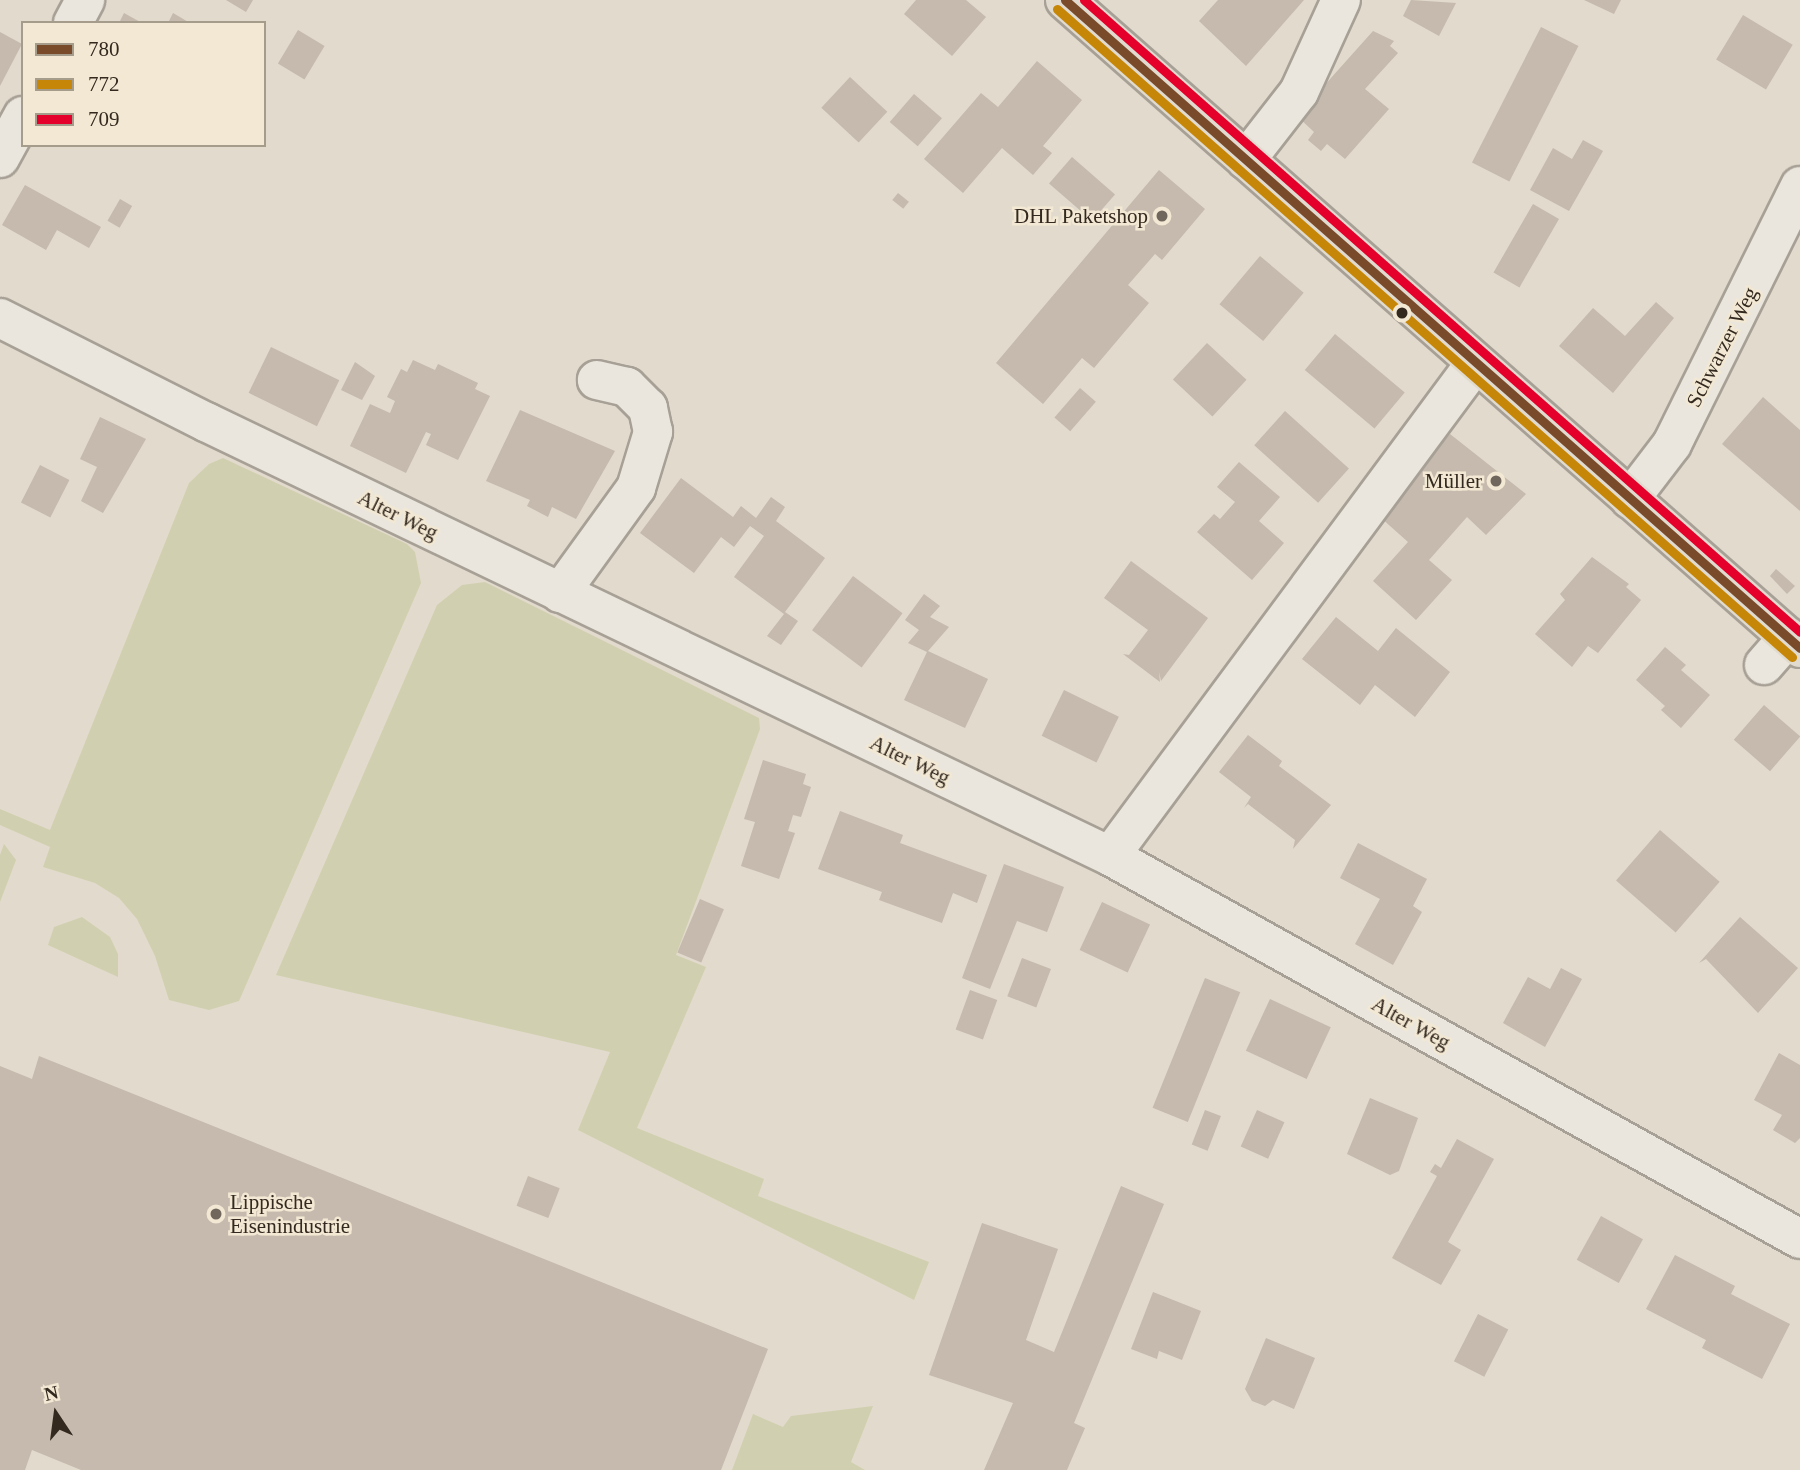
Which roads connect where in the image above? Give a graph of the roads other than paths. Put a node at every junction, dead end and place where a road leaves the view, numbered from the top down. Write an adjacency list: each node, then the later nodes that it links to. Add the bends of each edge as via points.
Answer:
1 (85, 0): 4 (street)
2 (1065, 0): 7 (main road)
3 (1341, 0): 7 (street, via 1299,92)
4 (74, 21)
5 (21, 120): 6 (street)
6 (0, 159)
7 (1246, 160): 10 (main road)
8 (1800, 186): 12 (street, Schwarzer Weg, via 1672,444)
9 (0, 318): 13 (street, Alter Weg)
10 (1474, 365): 12 (main road); 15 (street)
11 (597, 380): 13 (street, via 627,387 649,408 653,432 636,488)
12 (1630, 499): 14 (main road)
13 (560, 593): 15 (street, Alter Weg)
14 (1784, 650)
15 (1110, 856): 16 (street, Alter Weg, via 1203,917)
16 (1800, 1239)

